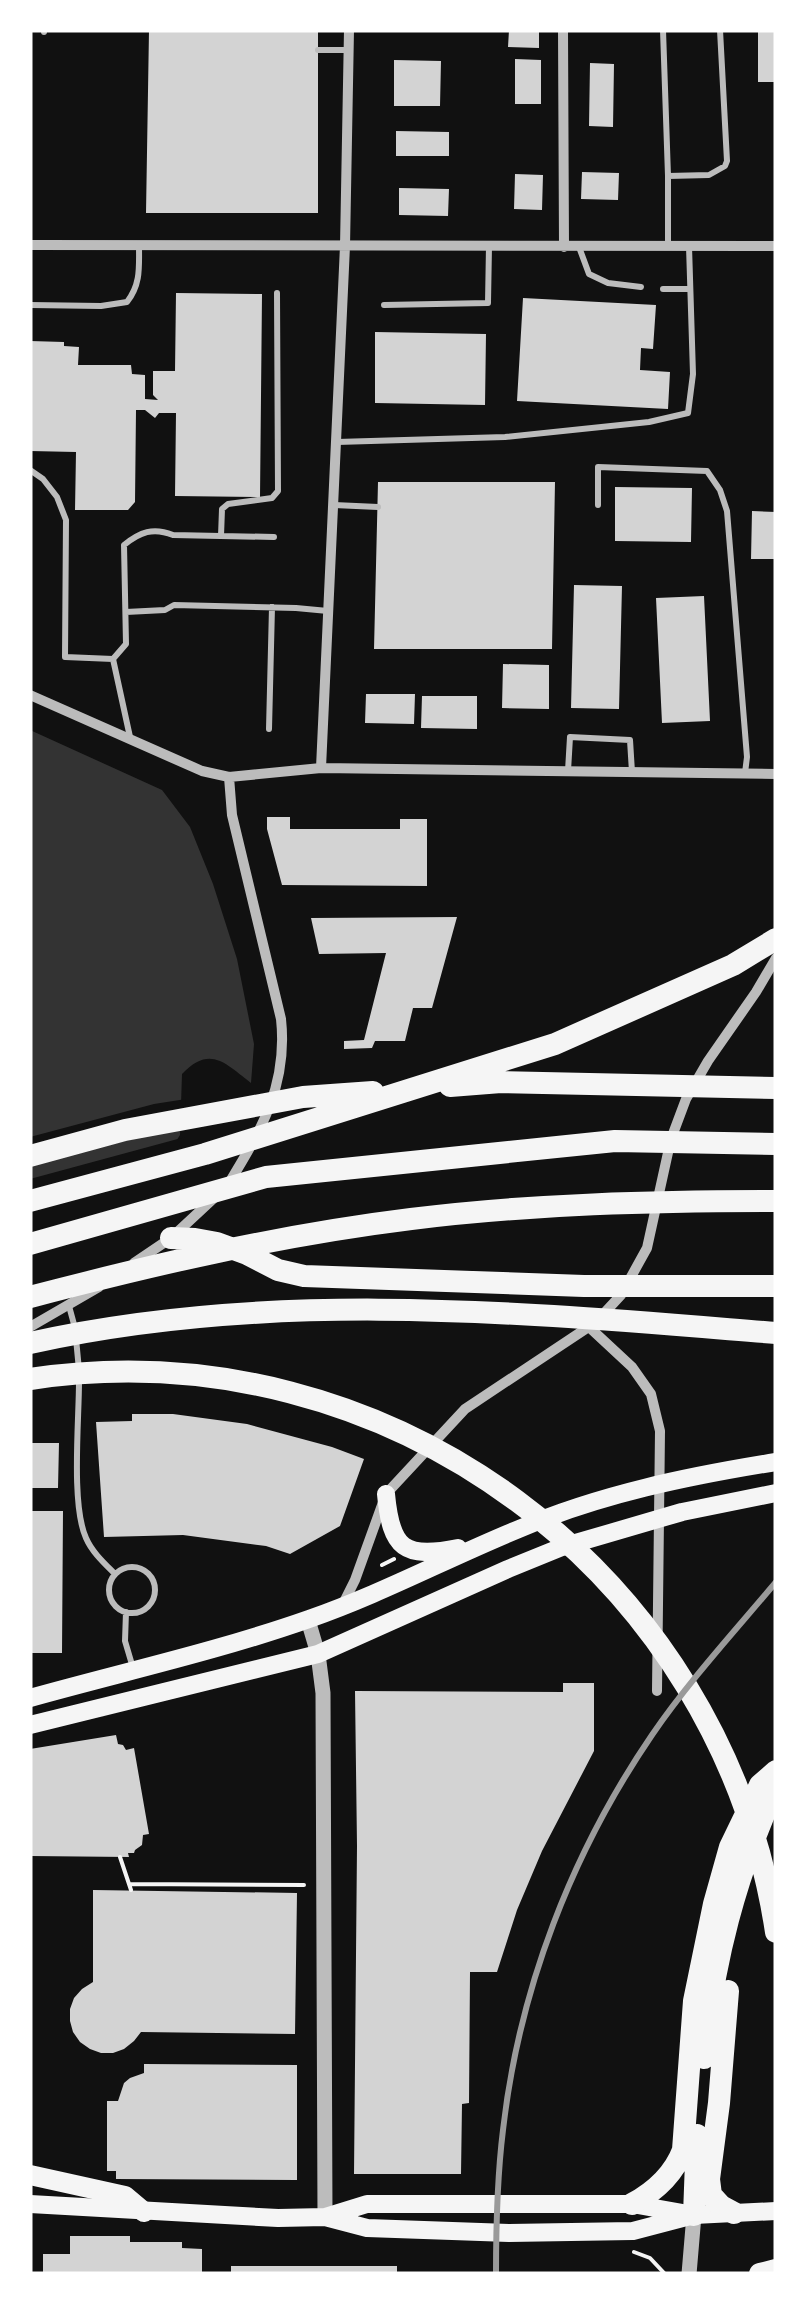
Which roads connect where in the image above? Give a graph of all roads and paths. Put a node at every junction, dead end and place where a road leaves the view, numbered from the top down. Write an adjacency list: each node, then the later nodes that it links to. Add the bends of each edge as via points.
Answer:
1 (349, 30): 6 (street)
2 (564, 30): 12 (street)
3 (663, 30): 7 (lane)
4 (720, 30): 7 (lane, via 725,166 709,174)
5 (318, 50): 6 (lane)
6 (348, 50): 10 (street)
7 (668, 176): 14 (lane)
8 (30, 245): 9 (street)
9 (139, 246): 10 (street); 21 (lane, via 136,291 126,302)
10 (345, 246): 11 (street); 23 (street)
11 (488, 246): 12 (street); 22 (lane, via 488,304)
12 (564, 246): 13 (street)
13 (579, 246): 14 (street); 17 (lane, via 588,274)
14 (668, 246): 15 (street)
15 (689, 246): 16 (street); 19 (lane)
16 (776, 246)
17 (641, 286)
18 (663, 288): 19 (lane)
19 (690, 289): 23 (lane, via 694,374 688,413 505,438)
20 (276, 293): 28 (lane, via 278,492 228,504)
21 (30, 305)
22 (384, 305)
23 (336, 442): 25 (street)
24 (30, 470): 33 (lane, via 58,497 66,520 66,657)
25 (333, 505): 27 (lane); 31 (street)
26 (598, 505): 40 (lane, via 598,468 707,471 720,490 727,511)
27 (378, 508)
28 (221, 536): 29 (lane); 32 (lane, via 140,532 124,544)
29 (274, 537)
30 (272, 607): 31 (lane); 32 (lane, via 174,605); 35 (lane)
31 (328, 611): 37 (street)
32 (126, 612): 33 (lane, via 126,644)
33 (113, 658): 36 (lane)
34 (30, 696): 36 (street)
35 (269, 729)
36 (130, 739): 42 (street)
37 (320, 768): 38 (street); 42 (street)
38 (568, 771): 39 (street); 39 (lane, via 570,737 630,740)
39 (632, 772): 40 (street)
40 (745, 773): 41 (street)
41 (776, 774)
42 (229, 777): 50 (street, via 281,1019 283,1056 262,1128 230,1182)
43 (776, 939): 48 (highway, via 556,1044 206,1154)
44 (776, 958): 56 (street, via 686,1099 646,1248 621,1295)
45 (776, 1088): 47 (highway, via 501,1082 303,1096 125,1130)
46 (776, 1144): 51 (highway, via 615,1141 266,1178)
47 (30, 1156)
48 (30, 1201)
49 (776, 1201): 53 (highway, via 624,1203 412,1219 200,1254)
50 (170, 1238): 52 (highway, via 218,1244 304,1276); 54 (street)
51 (30, 1244)
52 (776, 1286)
53 (30, 1297)
54 (68, 1306): 55 (street); 64 (lane, via 79,1360 80,1523)
55 (30, 1327)
56 (589, 1327): 62 (street, via 465,1410); 70 (street, via 651,1394 660,1431)
57 (776, 1333): 58 (highway, via 368,1308 187,1317)
58 (30, 1343)
59 (30, 1379): 78 (highway, via 124,1372 260,1385 377,1421 458,1461 519,1502 634,1611 701,1710 746,1812)
60 (776, 1462): 63 (main road, via 607,1498)
61 (776, 1493): 68 (main road, via 617,1529 508,1568)
62 (386, 1494): 63 (main road, via 392,1534 402,1545 440,1552); 65 (street)
63 (488, 1542): 65 (main road)
64 (115, 1574): 66 (lane, via 109,1593); 66 (lane, via 136,1567 155,1588 147,1608)
65 (342, 1607): 67 (main road)
66 (126, 1612): 69 (lane, via 125,1641)
67 (308, 1620): 68 (street); 69 (main road)
68 (318, 1654): 72 (main road); 86 (street)
69 (134, 1669): 71 (main road)
70 (657, 1690)
71 (30, 1698)
72 (30, 1725)
73 (776, 1771): 81 (highway, via 760,1784 730,1847 714,1904 694,2001 683,2150 662,2181)
74 (776, 1788): 85 (highway, via 733,1900 718,1967 706,2037)
75 (776, 1820): 84 (highway, via 756,1867 726,2002 709,2179 711,2196)
76 (120, 1857): 77 (path, via 130,1887)
77 (304, 1885)
78 (776, 1932)
79 (30, 2175): 83 (main road, via 125,2196)
80 (30, 2204): 83 (main road)
81 (632, 2204): 85 (main road); 86 (main road, via 366,2204)
82 (776, 2211): 84 (main road)
83 (144, 2212): 86 (main road)
84 (734, 2212): 85 (main road)
85 (694, 2215): 86 (main road, via 633,2231 508,2233 367,2228); 90 (street)
86 (325, 2217)
87 (634, 2252): 89 (path)
88 (776, 2270): 91 (highway)
89 (665, 2274)
90 (689, 2274)
91 (760, 2274)

